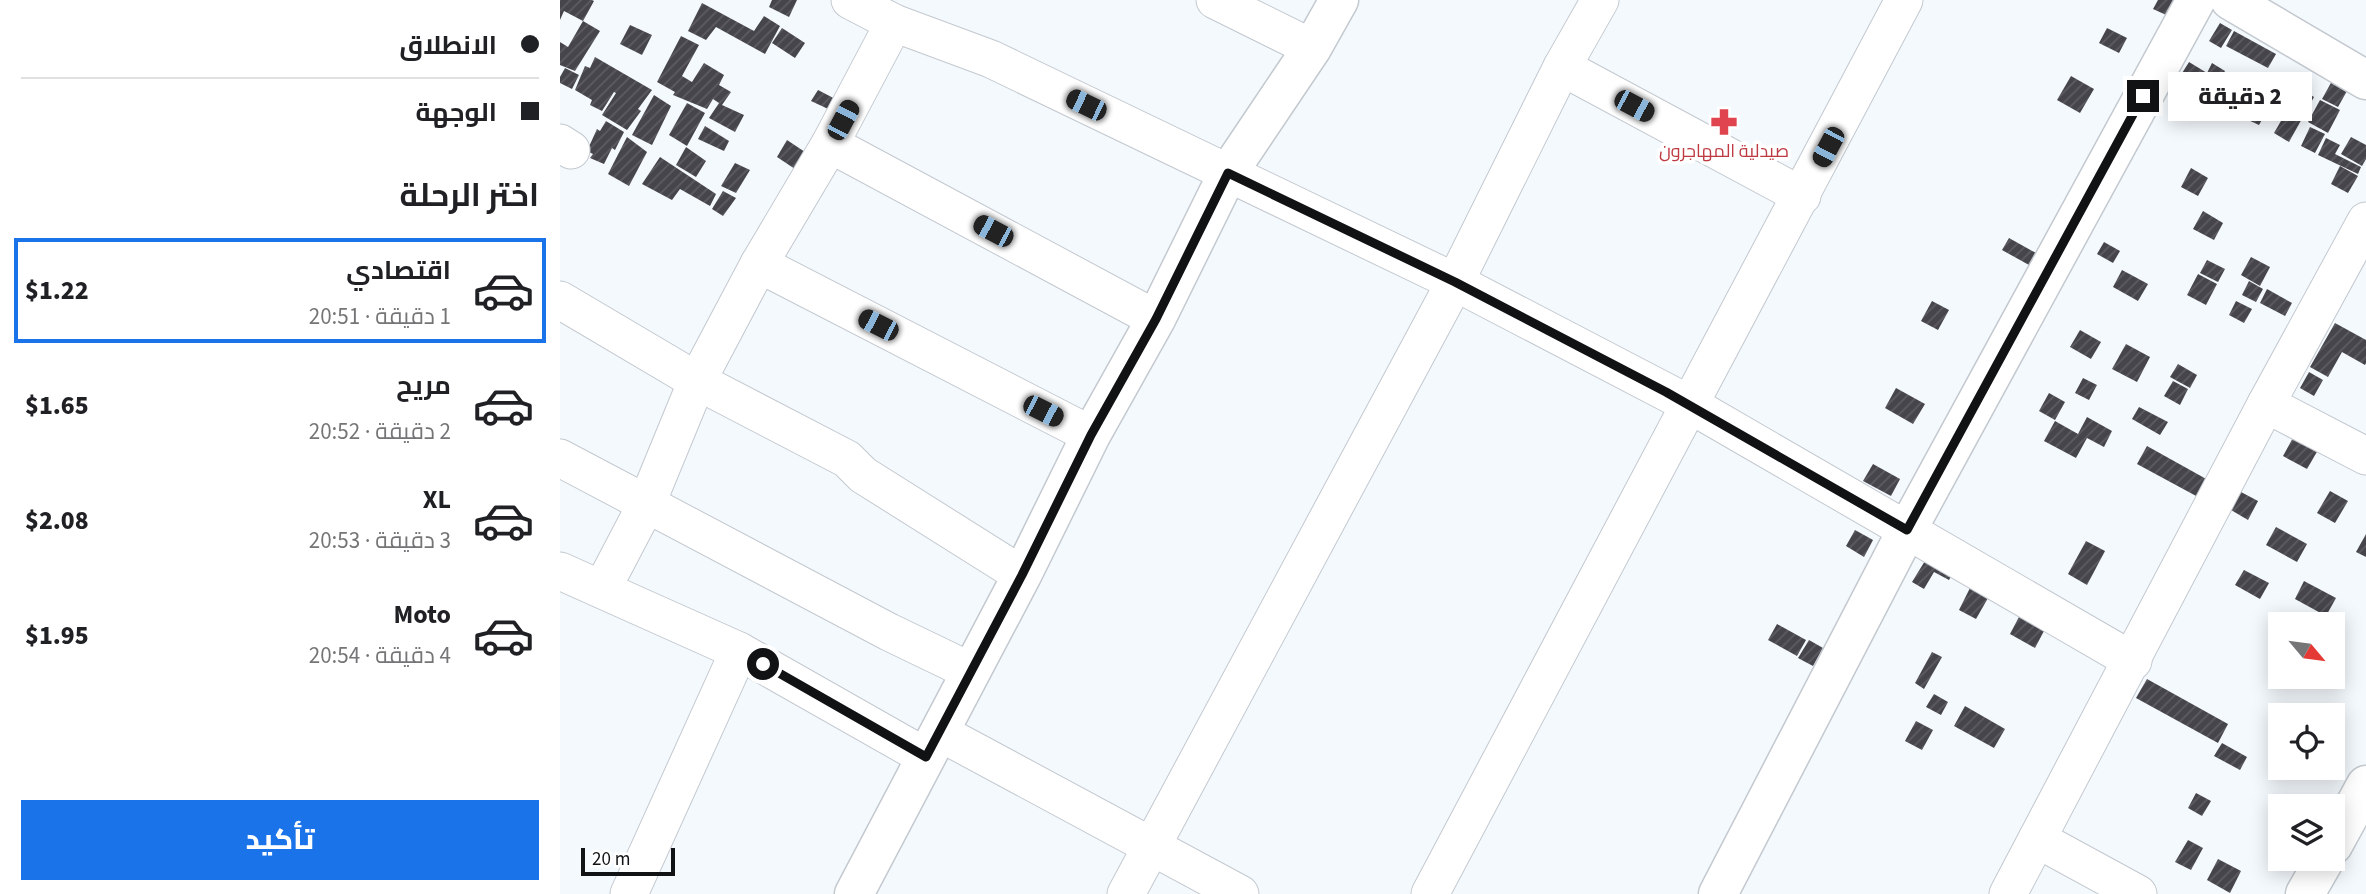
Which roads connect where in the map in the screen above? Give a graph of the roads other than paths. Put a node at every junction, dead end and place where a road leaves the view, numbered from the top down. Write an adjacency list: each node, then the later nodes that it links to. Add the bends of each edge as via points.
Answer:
1 (849, 0): 8 (street)
2 (1214, 0): 9 (street)
3 (1339, 0): 9 (street)
4 (1600, 0): 10 (street)
5 (1904, 0): 14 (street)
6 (2196, 0): 27 (street)
7 (2230, 0): 11 (street)
8 (894, 23): 12 (street); 13 (street, via 991,59)
9 (1312, 48): 13 (street)
10 (1562, 67): 14 (street); 17 (street)
11 (2366, 80)
12 (830, 144): 16 (street); 19 (street)
13 (1228, 173): 17 (street); 19 (street)
14 (1802, 196): 21 (street)
15 (2366, 221): 22 (street)
16 (760, 264): 20 (street); 23 (street)
17 (1455, 282): 21 (street); 38 (street)
18 (560, 300): 20 (street)
19 (1156, 319): 23 (street)
20 (697, 381): 26 (street); 29 (street, via 847,459 863,475)
21 (1689, 404): 27 (street); 44 (street)
22 (2266, 404): 24 (street); 32 (street)
23 (1091, 435): 29 (street)
24 (2366, 456)
25 (560, 458): 26 (street)
26 (646, 505): 30 (street); 33 (street)
27 (1907, 530): 32 (street); 45 (street)
28 (560, 571): 30 (street)
29 (1022, 575): 33 (street)
30 (602, 589): 31 (street)
31 (739, 651): 34 (street); 40 (street)
32 (2133, 661): 37 (street)
33 (970, 671): 34 (street)
34 (933, 745): 38 (street); 41 (street)
35 (2366, 785): 36 (street)
36 (2345, 823)
37 (2037, 839): 46 (street); 47 (street)
38 (1150, 846): 42 (street); 43 (street)
39 (2318, 871): 48 (street)
40 (629, 894)
41 (854, 894)
42 (1126, 894)
43 (1240, 894)
44 (1430, 894)
45 (1718, 894)
46 (2008, 894)
47 (2138, 894)
48 (2305, 894)

